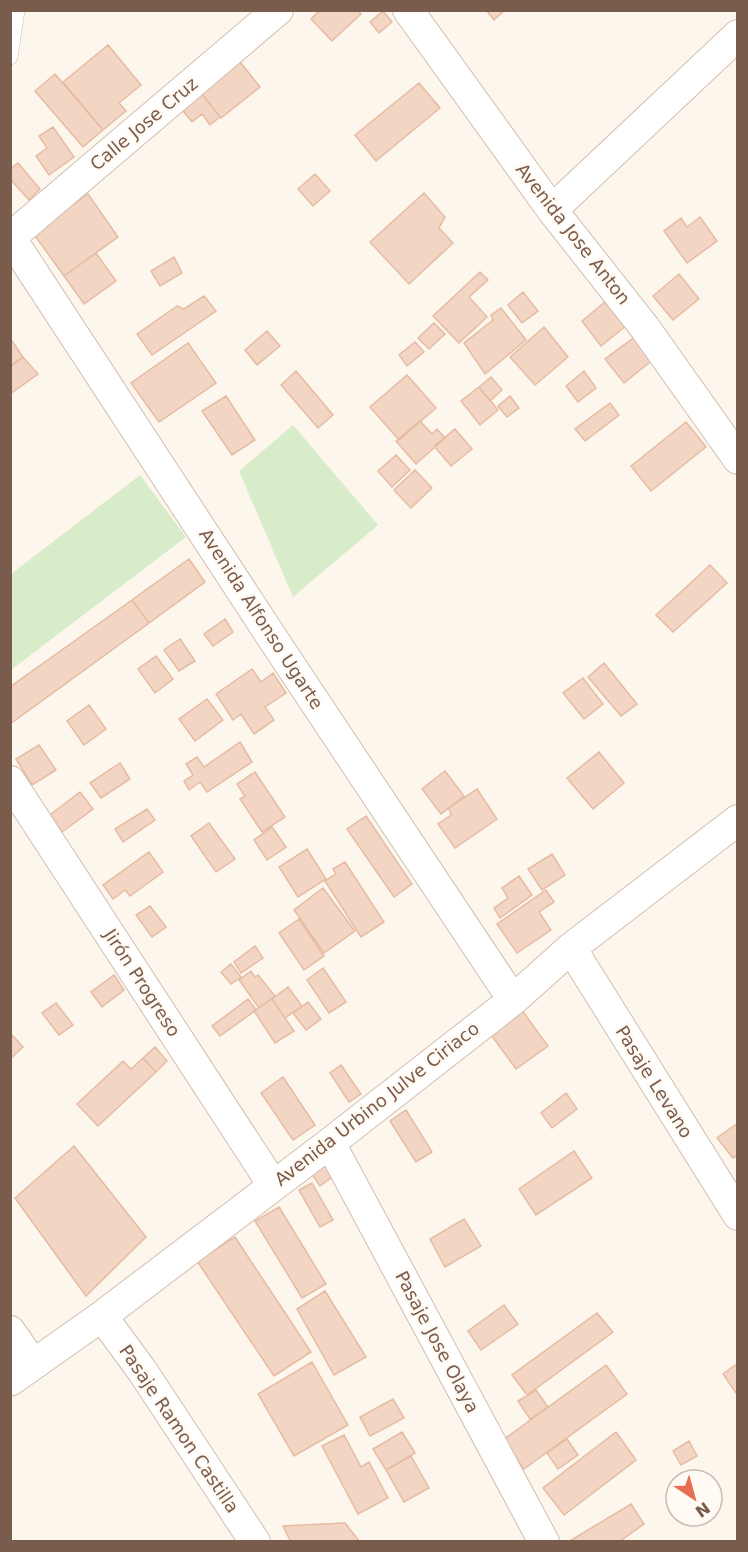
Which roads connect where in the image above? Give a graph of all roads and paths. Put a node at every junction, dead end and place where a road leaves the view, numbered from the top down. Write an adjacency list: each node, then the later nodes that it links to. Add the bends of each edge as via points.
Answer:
1 (17, 10): 5 (lane)
2 (278, 10): 7 (street, Calle Jose Cruz)
3 (408, 10): 6 (street, Avenida Jose Anton)
4 (738, 35): 6 (street)
5 (10, 57)
6 (552, 210): 8 (street, Avenida Jose Anton, via 645,328)
7 (10, 237): 12 (street, Avenida Alfonso Ugarte)
8 (738, 459)
9 (10, 782): 14 (street, Jirón Progreso)
10 (738, 820): 11 (street, Avenida Urbino Julve Ciriaco)
11 (571, 948): 12 (street, Avenida Urbino Julve Ciriaco); 15 (street, Pasaje Levano)
12 (513, 1000): 13 (street, Avenida Urbino Julve Ciriaco)
13 (330, 1143): 14 (street, Avenida Urbino Julve Ciriaco); 20 (street, Pasaje Jose Olaya)
14 (273, 1185): 16 (street, Avenida Urbino Julve Ciriaco)
15 (738, 1215)
16 (102, 1316): 18 (street, Avenida Urbino Julve Ciriaco); 19 (street, Pasaje Ramon Castilla)
17 (10, 1331): 18 (street)
18 (22, 1372)
19 (255, 1542)
20 (544, 1542)

